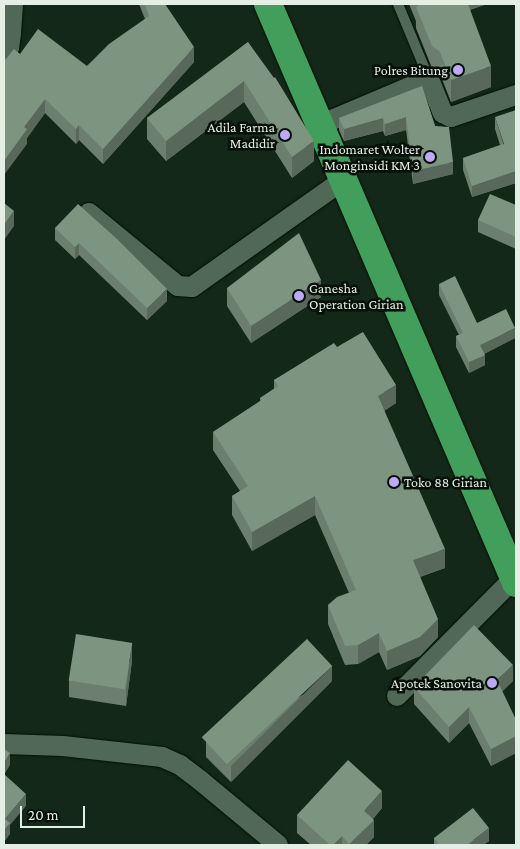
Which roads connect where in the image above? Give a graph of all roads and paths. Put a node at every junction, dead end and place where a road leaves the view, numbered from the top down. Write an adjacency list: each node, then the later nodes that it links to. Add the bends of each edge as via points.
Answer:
1 (13, 4): 4 (street, via 9,48)
2 (268, 4): 7 (highway)
3 (398, 4): 5 (lane)
4 (4, 57)
5 (429, 79): 6 (street, via 443,113 451,117); 7 (street)
6 (516, 95)
7 (320, 125): 8 (highway)
8 (343, 180): 9 (street, via 192,287 178,286); 10 (highway)
9 (89, 213)
10 (515, 581): 11 (street)
11 (397, 696)
12 (4, 744): 13 (street, via 63,746 162,757 180,765)
13 (278, 845)

